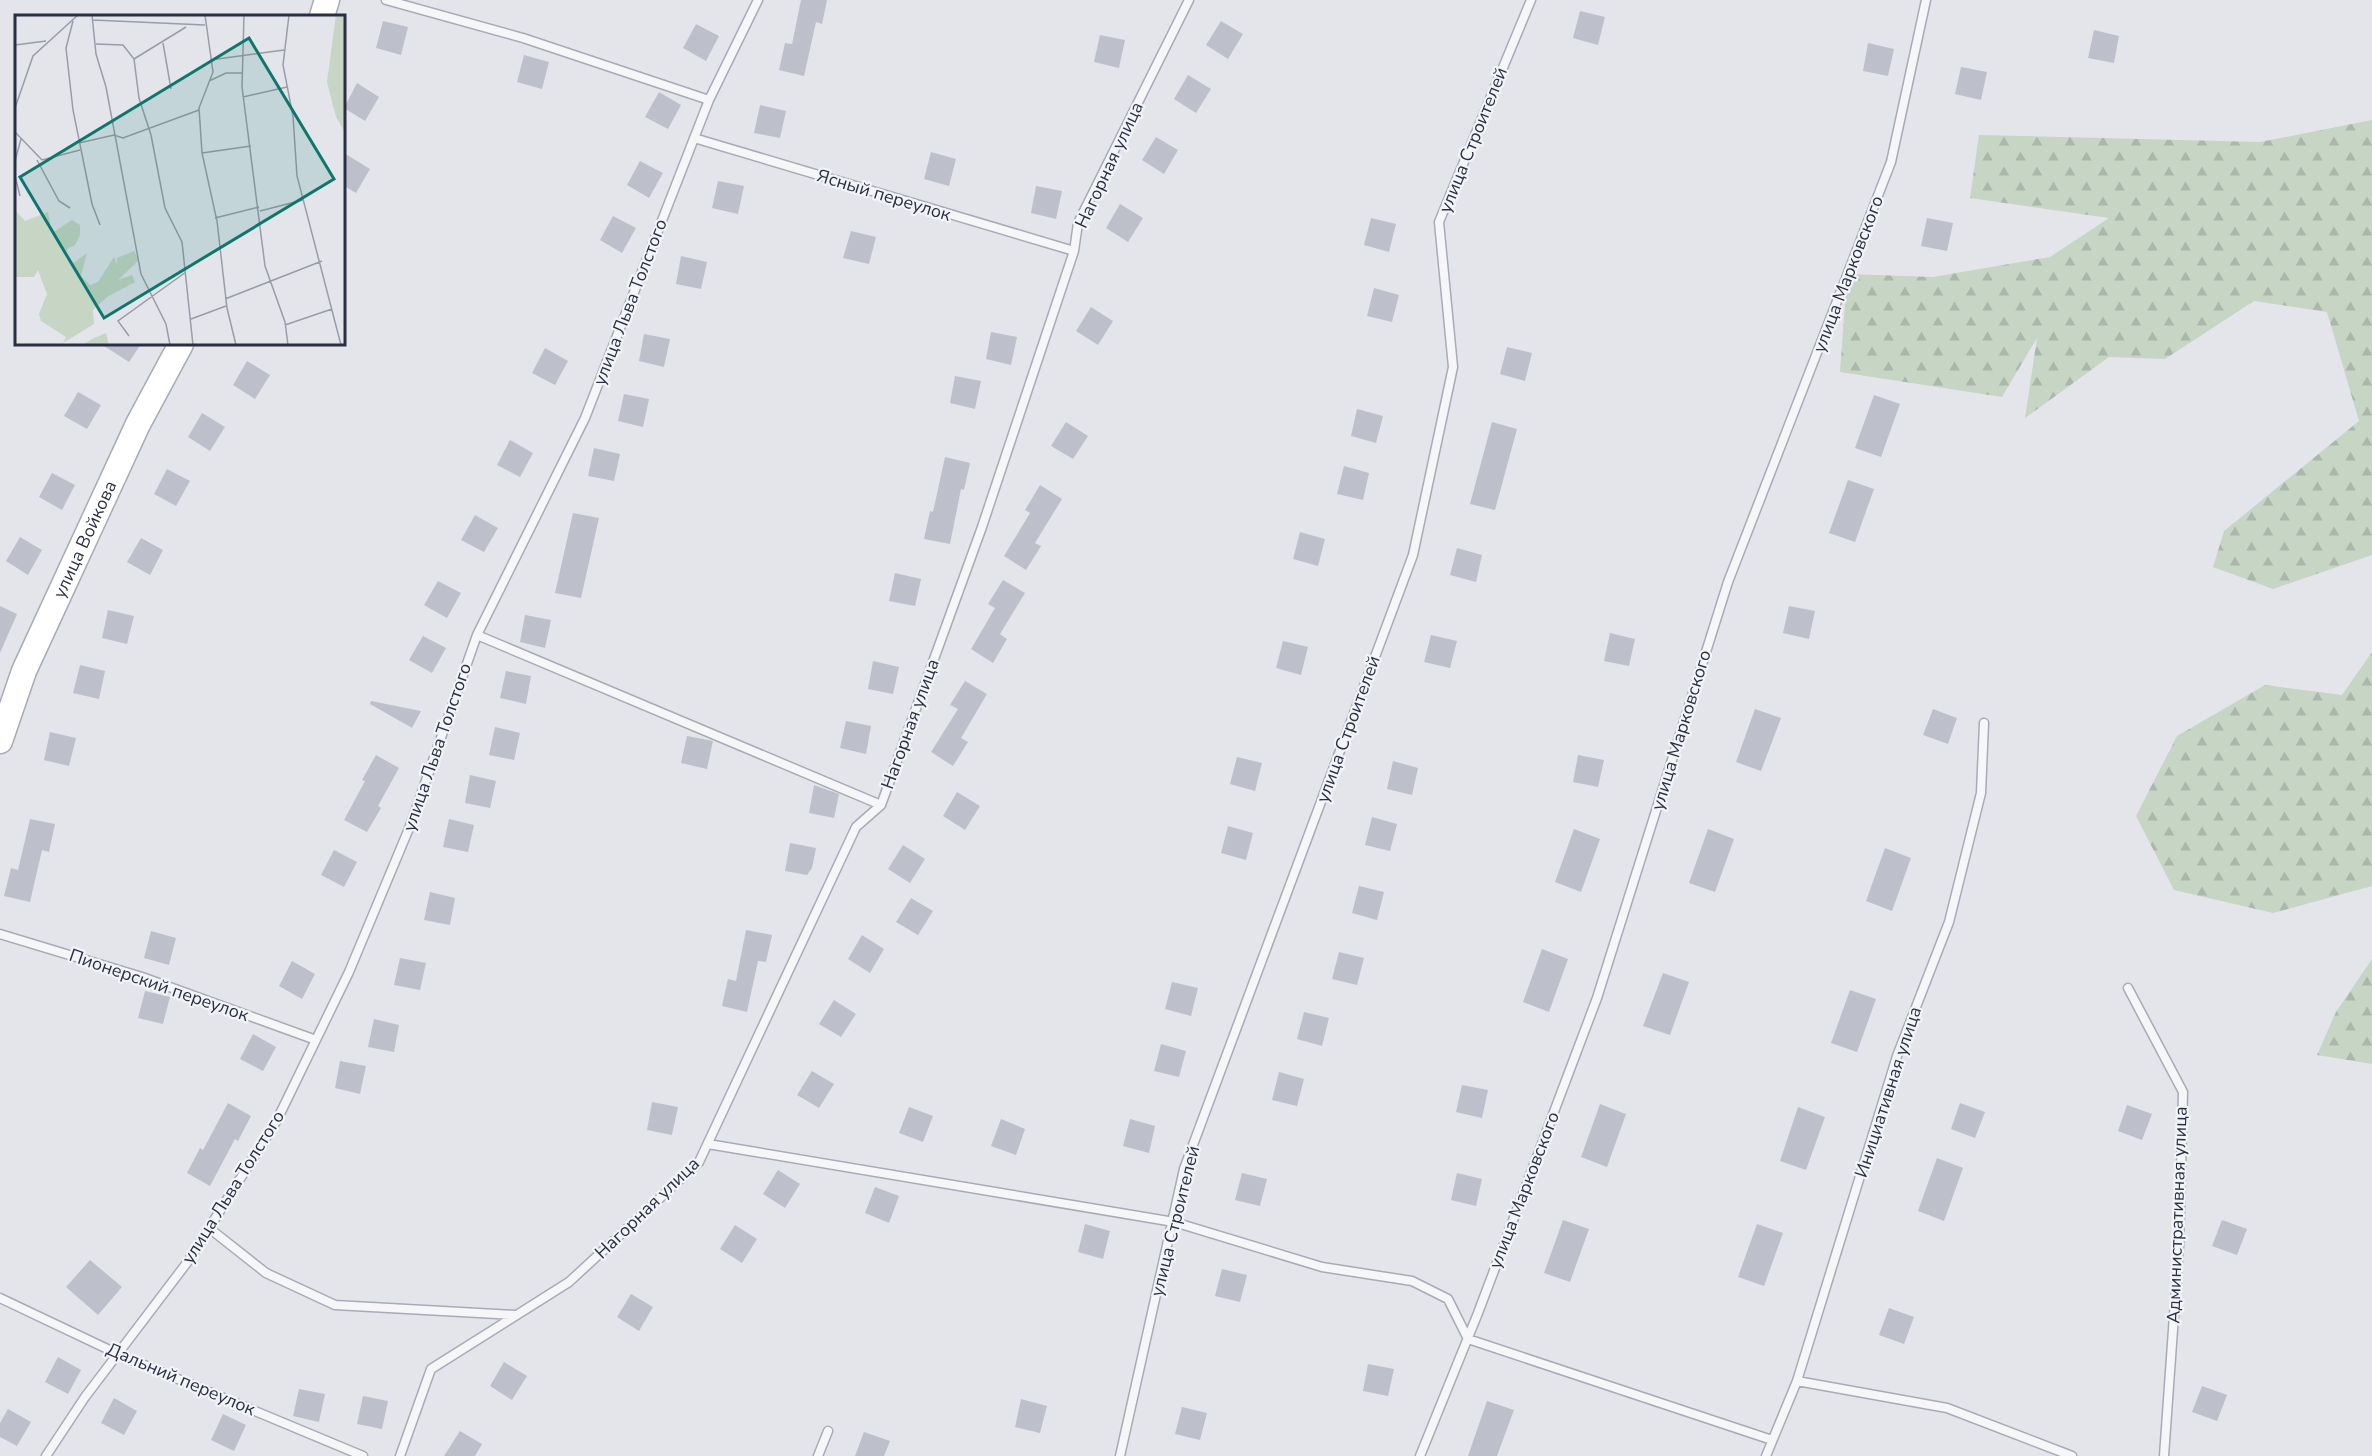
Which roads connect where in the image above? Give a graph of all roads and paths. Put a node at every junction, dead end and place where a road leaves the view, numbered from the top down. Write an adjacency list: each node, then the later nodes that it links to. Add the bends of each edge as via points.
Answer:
1 (327, 0): 7 (street)
2 (386, 0): 8 (lane, via 523,38)
3 (758, 0): 8 (lane, улица Льва Толстого)
4 (1189, 0): 10 (lane, Нагорная улица, via 1078,223)
5 (1531, 0): 20 (lane, улица Строителей, via 1439,222 1453,367 1413,555 1184,1169)
6 (1926, 0): 24 (lane, улица Марковского, via 1891,162 1728,582 1597,998)
7 (322, 15)
8 (709, 100): 9 (lane, улица Льва Толстого)
9 (694, 138): 10 (lane, Ясный переулок); 12 (lane, улица Льва Толстого, via 585,418)
10 (1074, 251): 15 (lane, Нагорная улица, via 982,527)
11 (180, 345): 14 (street, улица Войкова, via 138,424 24,671)
12 (477, 636): 15 (lane); 18 (lane, улица Льва Толстого, via 410,826)
13 (1984, 723): 26 (lane, Инициативная улица, via 1981,793 1949,922 1897,1056)
14 (0, 741)
15 (880, 805): 19 (lane, Нагорная улица, via 856,827)
16 (0, 934): 18 (lane, Пионерский переулок, via 142,977)
17 (2128, 988): 37 (lane, Административная улица, via 2182,1092 2179,1245)
18 (316, 1040): 21 (lane, улица Льва Толстого, via 277,1120)
19 (708, 1144): 20 (lane); 23 (lane, Нагорная улица, via 699,1162 569,1282)
20 (1174, 1222): 24 (lane, via 1322,1267 1412,1281 1448,1299); 33 (lane, улица Строителей)
21 (209, 1228): 23 (lane, via 266,1272 335,1305); 25 (lane, улица Льва Толстого)
22 (0, 1298): 25 (lane, Дальний переулок)
23 (515, 1316): 31 (lane, Нагорная улица, via 431,1369)
24 (1467, 1339): 28 (lane); 34 (lane, улица Марковского)
25 (118, 1354): 29 (lane, улица Льва Толстого); 30 (lane, Дальний переулок)
26 (1797, 1381): 28 (lane, Инициативная улица); 36 (lane, via 1947,1408)
27 (828, 1431): 32 (lane)
28 (1772, 1440): 35 (lane, Инициативная улица)
29 (46, 1456)
30 (363, 1456)
31 (400, 1456)
32 (818, 1456)
33 (1120, 1456)
34 (1420, 1456)
35 (1766, 1456)
36 (2072, 1456)
37 (2164, 1456)

